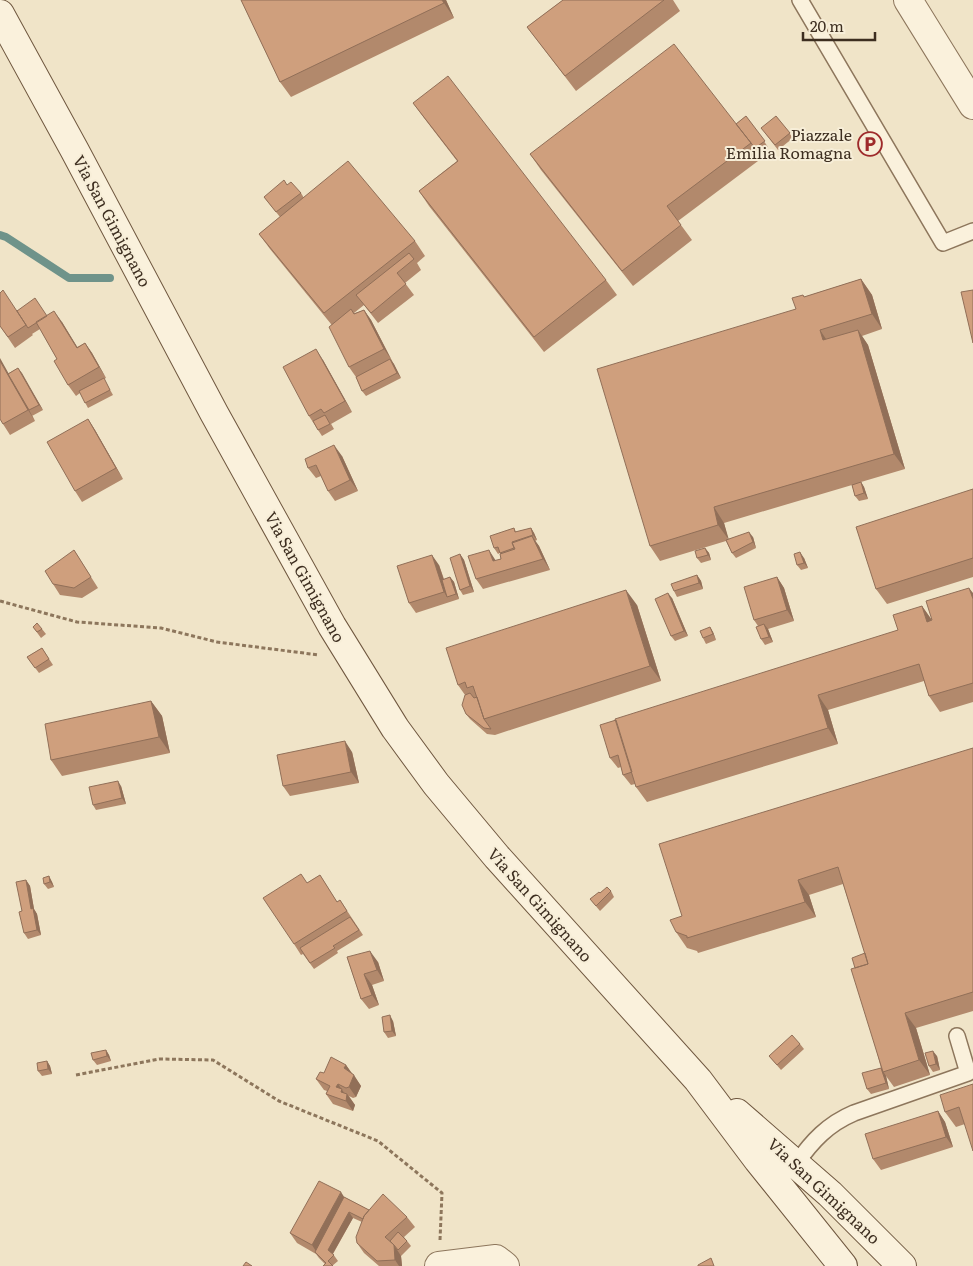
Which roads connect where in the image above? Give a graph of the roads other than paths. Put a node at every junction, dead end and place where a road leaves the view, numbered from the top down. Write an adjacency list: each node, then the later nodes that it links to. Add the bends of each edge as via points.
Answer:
1 (800, 0): 5 (lane, via 943,243)
2 (908, 0): 4 (main road)
3 (0, 14): 7 (main road, Via San Gimignano, via 214,413 352,659 400,735 461,815)
4 (973, 105)
5 (973, 231)
6 (957, 1036): 8 (lane, via 968,1073 839,1120 816,1138)
7 (698, 1080): 8 (main road, Via San Gimignano); 11 (main road, Via San Gimignano)
8 (796, 1164): 12 (main road, Via San Gimignano, via 854,1216)
9 (439, 1257): 10 (main road, via 496,1259)
10 (504, 1266)
11 (843, 1266)
12 (902, 1266)

